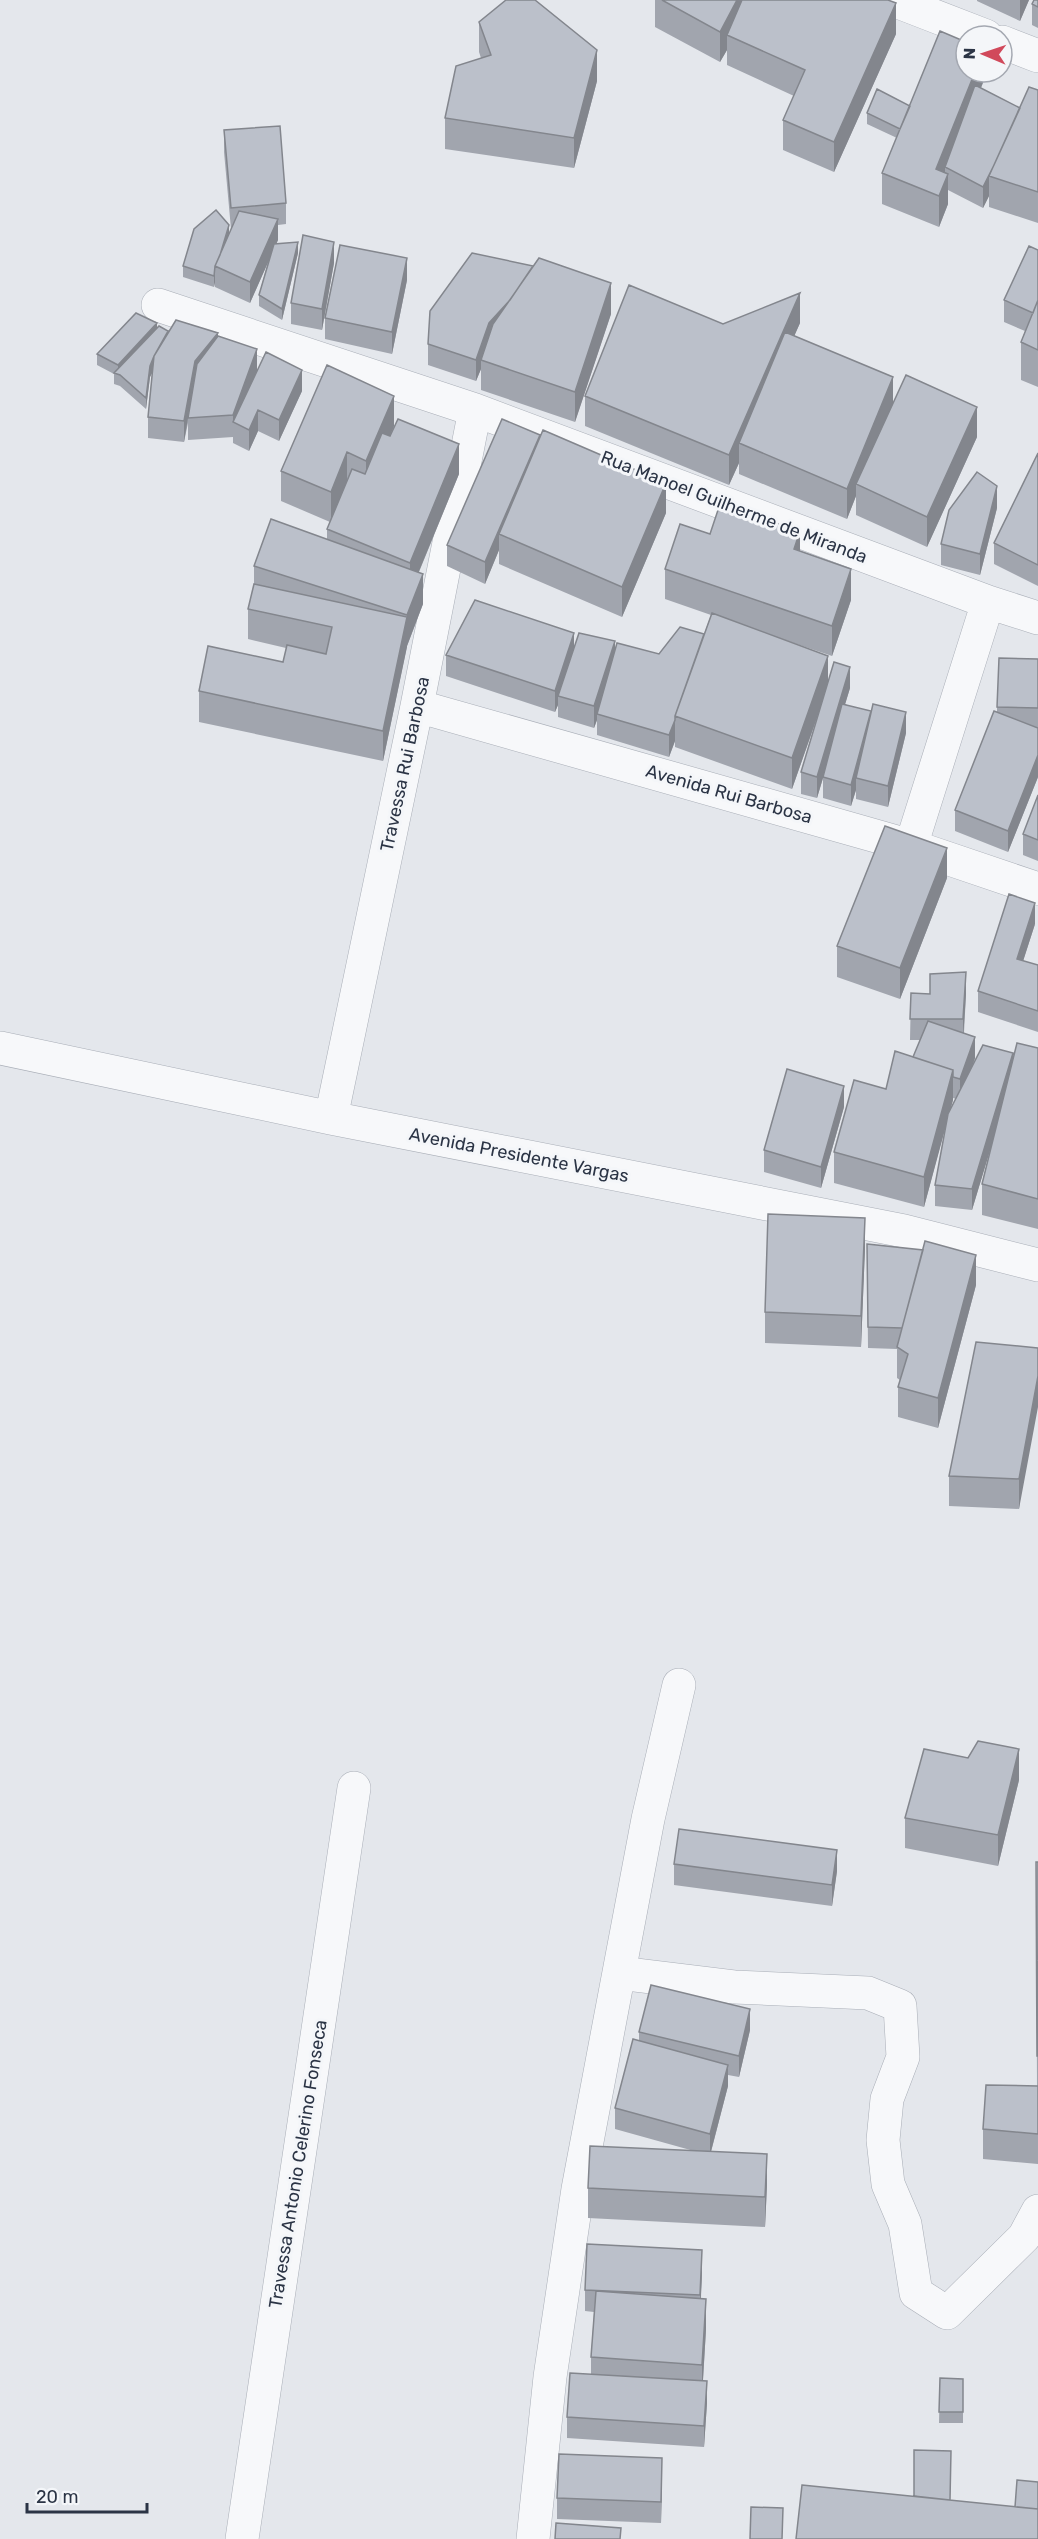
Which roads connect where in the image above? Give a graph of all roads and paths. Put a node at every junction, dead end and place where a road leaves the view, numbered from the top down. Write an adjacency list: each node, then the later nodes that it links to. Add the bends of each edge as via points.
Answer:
1 (893, 0): 2 (street)
2 (955, 24)
3 (1014, 47): 4 (street)
4 (1038, 56)
5 (158, 305): 6 (street, Rua Manoel Guilherme de Miranda)
6 (476, 410): 7 (street, Rua Manoel Guilherme de Miranda); 9 (street, Travessa Rui Barbosa)
7 (988, 602): 8 (street, Rua Manoel Guilherme de Miranda); 10 (street)
8 (1038, 618)
9 (417, 706): 10 (street, Avenida Rui Barbosa); 13 (street, Travessa Rui Barbosa)
10 (911, 846): 11 (street, Avenida Rui Barbosa)
11 (1038, 889)
12 (0, 1048): 13 (street, Avenida Presidente Vargas)
13 (330, 1118): 14 (street, Avenida Presidente Vargas, via 904,1231)
14 (1038, 1265)
15 (679, 1685): 17 (street, via 648,1819)
16 (354, 1788): 19 (street, Travessa Antonio Celerino Fonseca)
17 (619, 1973): 18 (street, via 734,1987 868,1993 900,2006 903,2057 887,2099 882,2140 888,2184 905,2224 916,2293 947,2313 1024,2237); 20 (street, via 578,2189 550,2377)
18 (1038, 2211)
19 (242, 2539)
20 (533, 2539)

